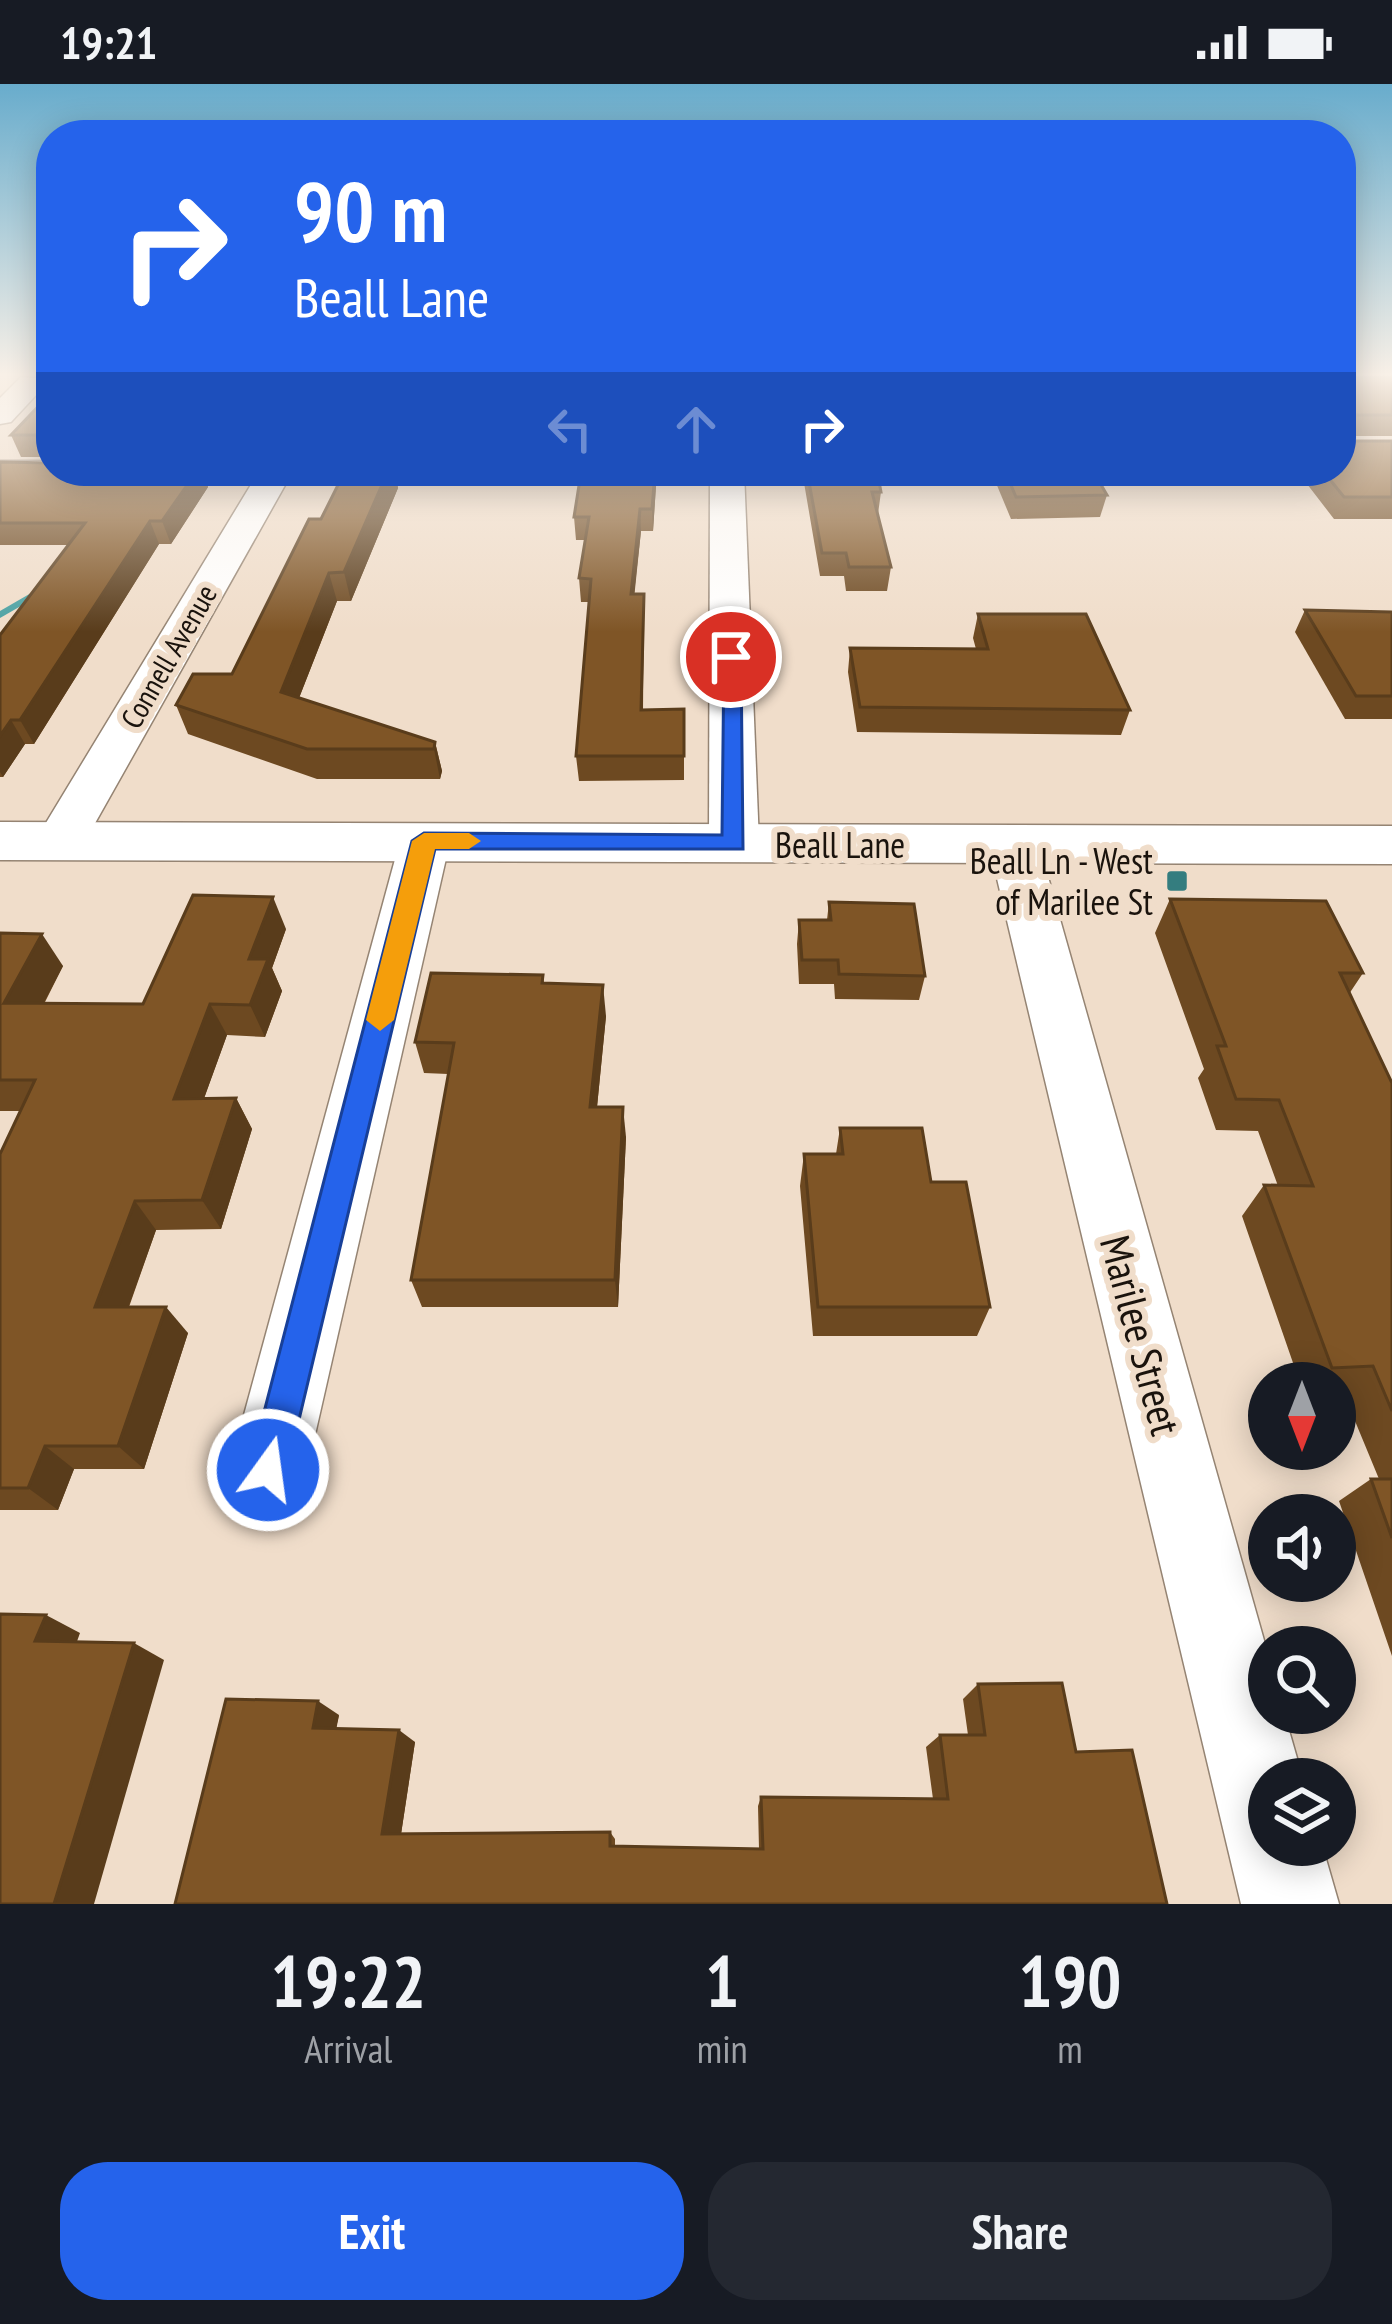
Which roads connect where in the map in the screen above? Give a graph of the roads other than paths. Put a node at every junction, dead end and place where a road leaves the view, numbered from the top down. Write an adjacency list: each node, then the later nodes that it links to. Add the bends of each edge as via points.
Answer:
1 (0, 471): 2 (street)
2 (36, 471)
3 (268, 486): 6 (street, Connell Avenue)
4 (728, 486): 8 (street)
5 (0, 841): 6 (street, Beall Lane)
6 (60, 841): 7 (street, Beall Lane)
7 (424, 841): 8 (street, Beall Lane); 11 (street)
8 (734, 843): 9 (street, Beall Lane)
9 (1014, 845): 10 (street, Beall Lane); 12 (street, Marilee Street)
10 (1392, 845)
11 (268, 1470)
12 (1252, 1758)
13 (1280, 1866): 14 (street)
14 (1290, 1904)

